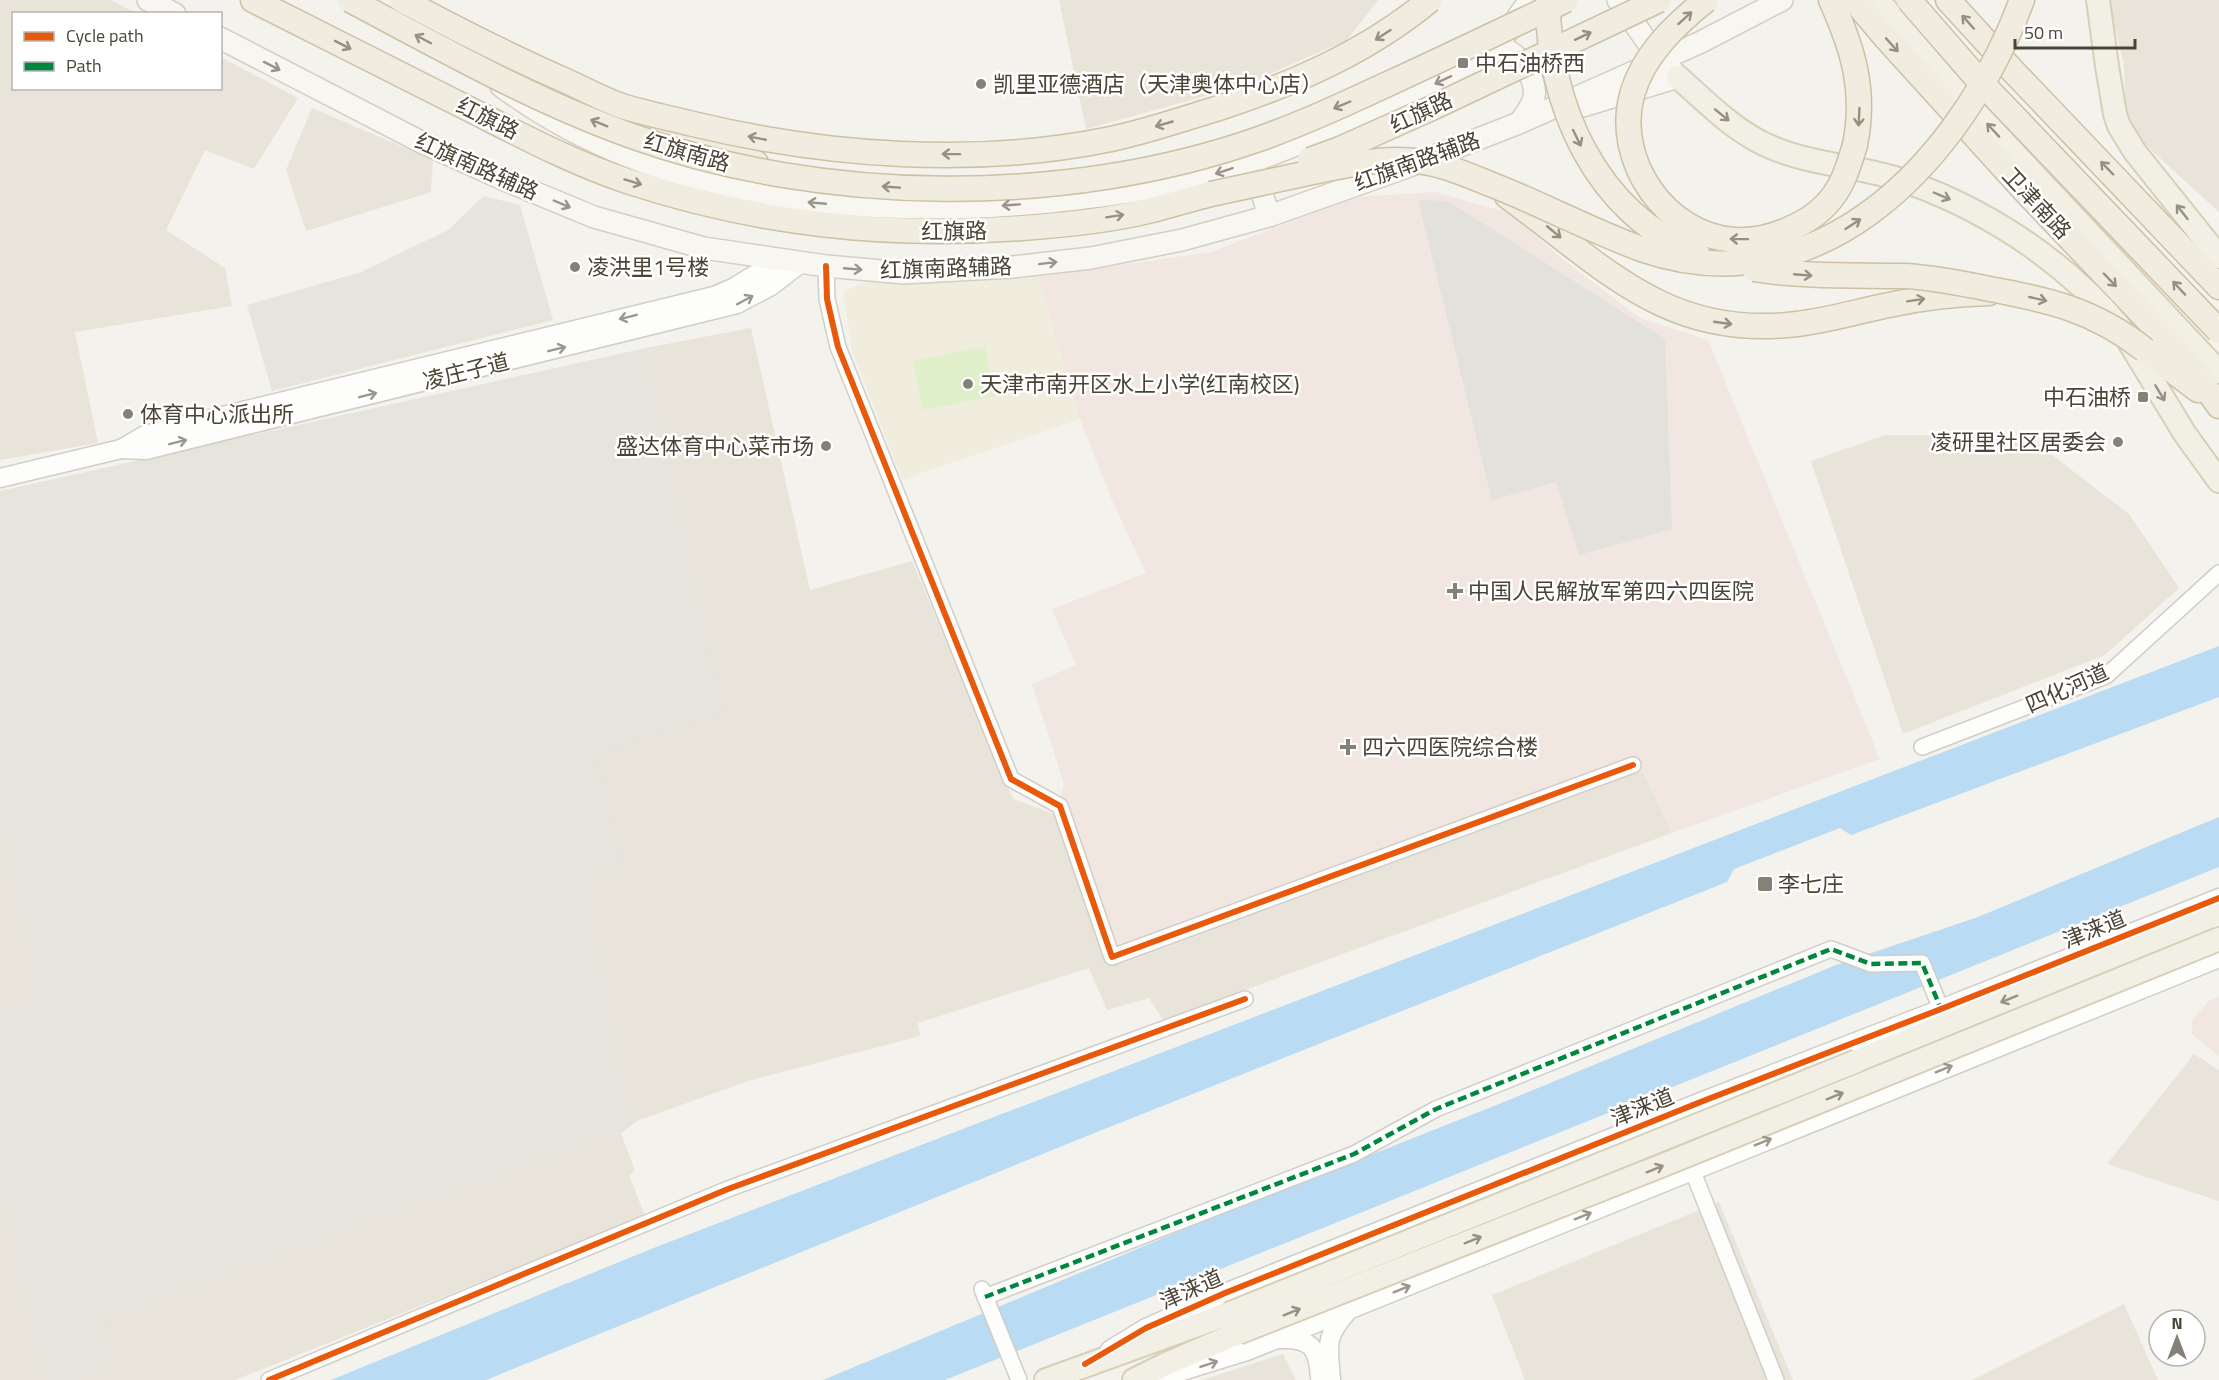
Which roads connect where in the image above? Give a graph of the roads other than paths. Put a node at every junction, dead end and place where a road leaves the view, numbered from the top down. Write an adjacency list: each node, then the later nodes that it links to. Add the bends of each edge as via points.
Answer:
1 (148, 0): 21 (main road)
2 (253, 0): 33 (highway, 红旗路, one-way to 33, via 556,152 626,180 714,205 791,221 904,232 983,231 1064,225)
3 (350, 0): 30 (highway, 红旗南路, one-way to 3, bridge, via 730,165 630,136 552,104)
4 (402, 0): 26 (highway, bridge)
5 (429, 0): 29 (main road, one-way to 5, via 1193,179 1132,191 964,208 871,207 747,192 638,159 528,107 496,83)
6 (1430, 0): 26 (highway, one-way to 26, bridge, via 1386,34 1280,87 1111,139 1036,149 956,154 833,150 735,134)
7 (1530, 0): 23 (main road)
8 (1548, 0): 40 (highway, one-way to 40, bridge, via 1554,66 1574,132 1600,179 1657,232 1681,247 1749,268 1817,276 1906,276)
9 (1566, 0): 31 (highway, 红旗路, one-way to 31, bridge, via 1345,104 1261,138 1160,166)
10 (1618, 0): 24 (main road)
11 (1659, 0): 33 (highway, 红旗路, one-way to 11, bridge, via 1340,150)
12 (1706, 0): 14 (highway, one-way to 12, bridge, via 1854,59 1860,98 1859,128 1845,175 1831,199 1803,223 1773,235 1734,240 1698,230 1666,209 1647,188 1632,153 1629,134 1632,97 1648,60 1672,30)
13 (1782, 0): 24 (main road, 红旗南路辅路)
14 (1831, 0)
15 (1854, 0): 43 (highway, 卫津南路, one-way to 43, via 2024,190 2185,359)
16 (1878, 0): 42 (main road, one-way to 16, via 1946,80)
17 (1909, 0): 41 (highway, 卫津南路, one-way to 17, bridge, via 1976,77)
18 (1948, 0): 39 (highway, one-way to 18)
19 (2022, 0): 32 (highway, one-way to 19, bridge, via 1598,232 1686,261 1751,262 1799,251 1838,234 1880,206 1933,153 1987,77)
20 (2098, 0): 35 (main road, one-way to 20, via 2134,152 2119,126)
21 (171, 12)
22 (222, 39): 36 (main road, 红旗南路辅路, one-way to 36, via 421,142 594,217 704,248)
23 (1489, 56): 28 (main road, via 1510,52 1520,58 1532,81 1534,98); 29 (main road, one-way to 29, via 1385,107)
24 (1661, 58): 25 (main road); 27 (main road, 红旗南路辅路)
25 (1678, 77): 27 (main road, via 1578,107); 46 (main road, one-way to 46, via 1735,126 1764,144 1810,160 1923,188 2024,241 2058,267 2120,327 2185,434)
26 (618, 104): 30 (highway, bridge)
27 (1550, 108): 28 (main road, 红旗南路辅路)
28 (1519, 123): 34 (main road, 红旗南路辅路)
29 (1253, 161): 34 (main road)
30 (786, 176): 31 (highway, 红旗南路, one-way to 30, bridge, via 939,189)
31 (1054, 182)
32 (1491, 184): 33 (highway, bridge, via 1439,165 1383,160); 40 (highway, one-way to 40, bridge, via 1627,286 1653,302 1705,320 1750,326 1796,324 1919,299)
33 (1211, 194)
34 (1269, 216): 38 (main road, 红旗南路辅路, one-way to 34, via 904,273 1058,262 1182,240)
35 (2219, 257)
36 (779, 260): 37 (main road, 红旗南路辅路); 44 (street, 凌庄子道, one-way to 44, via 714,296 145,435)
37 (801, 263): 38 (main road, 红旗南路辅路); 44 (street, 凌庄子道, one-way to 37, via 146,450 737,304 771,286)
38 (826, 266): 49 (street, via 827,299 838,347 1011,779 1060,806 1112,957)
39 (2219, 287)
40 (2008, 292): 43 (highway, one-way to 43, bridge, via 2059,304 2102,320)
41 (2219, 331)
42 (2219, 372)
43 (2217, 405)
44 (121, 449): 45 (street, 凌庄子道)
45 (0, 478)
46 (2219, 481)
47 (2219, 573): 48 (street, 四化河道, via 2106,676)
48 (1922, 747)
49 (1633, 765)
50 (2219, 898): 55 (street, 津涞道)
51 (2219, 914): 59 (main road, one-way to 59, bridge, via 1650,1145)
52 (2219, 939): 59 (main road, one-way to 52, bridge, via 1677,1160)
53 (2219, 958): 57 (street, one-way to 53)
54 (1245, 999): 62 (street, via 728,1189)
55 (1939, 1004): 56 (street, 津涞道); 63 (street, via 1922,963 1871,964 1832,949 1436,1109 1354,1154 985,1296)
56 (1669, 1116): 57 (street); 61 (street, 津涞道, via 1225,1293 1146,1328)
57 (1692, 1171): 58 (street, one-way to 57); 69 (street)
58 (1348, 1311): 60 (street); 68 (street, via 1331,1332 1328,1344)
59 (1233, 1324): 61 (main road, 津涞道); 65 (main road)
60 (1276, 1339): 66 (street, one-way to 60); 67 (street, via 1300,1340 1314,1349)
61 (1085, 1364): 64 (main road, 津涞道)
62 (269, 1380)
63 (1019, 1380)
64 (1046, 1380)
65 (1134, 1380)
66 (1153, 1380)
67 (1320, 1380)
68 (1331, 1380)
69 (1776, 1380)

